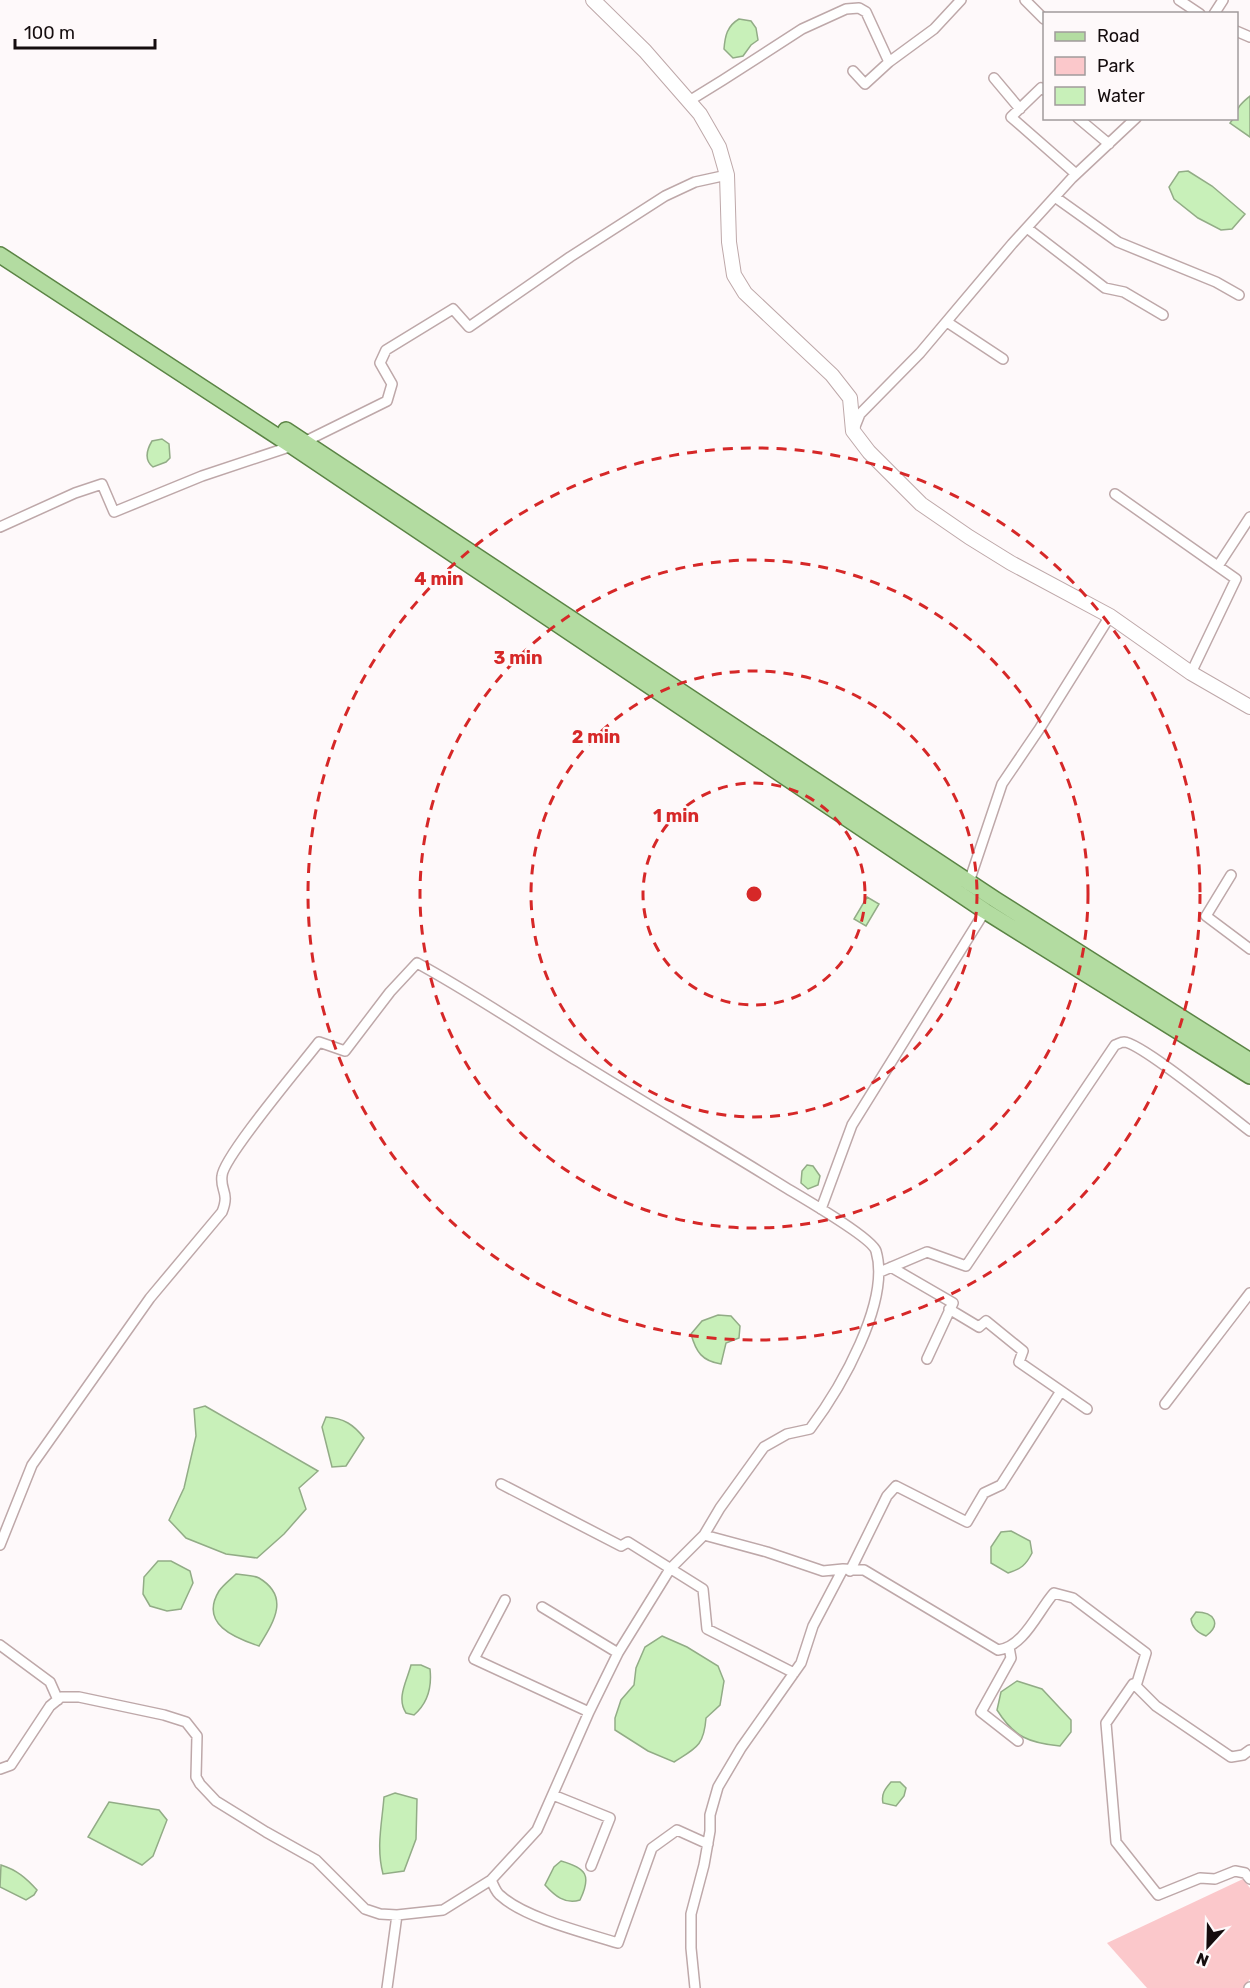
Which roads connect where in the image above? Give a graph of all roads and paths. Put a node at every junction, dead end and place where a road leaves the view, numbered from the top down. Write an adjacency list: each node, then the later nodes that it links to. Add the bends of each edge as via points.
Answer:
1 (592, 0): 11 (street)
2 (961, 0): 7 (street, via 934,29)
3 (1025, 0): 6 (street)
4 (1179, 0): 5 (street)
5 (1197, 12)
6 (1043, 18)
7 (889, 62): 8 (street, via 865,84); 11 (street, via 866,12 846,9 802,29)
8 (853, 71)
9 (994, 78): 12 (street)
10 (1043, 89): 12 (street)
11 (689, 100): 17 (street, via 719,147)
12 (1020, 109): 16 (street, via 1011,117)
13 (1080, 120): 15 (street)
14 (1134, 120): 15 (street)
15 (1109, 144): 16 (street)
16 (1076, 174): 18 (street)
17 (727, 175): 26 (street, via 734,275 850,398); 27 (street, via 695,182 665,196 469,327 453,309 386,350 380,363 392,384 387,401)
18 (1055, 197): 19 (street); 22 (street, via 1118,242)
19 (1027, 228): 23 (street, via 1105,288 1124,292); 24 (street)
20 (0, 242): 27 (main road)
21 (0, 255): 27 (main road)
22 (1239, 295)
23 (1162, 315)
24 (947, 322): 25 (street); 26 (street, via 860,414)
25 (1003, 359)
26 (853, 431): 32 (street, via 921,504 1011,563)
27 (298, 444): 30 (street, via 202,476 114,512 102,484); 36 (main road)
28 (1115, 494): 31 (street)
29 (1250, 517): 31 (street)
30 (0, 527)
31 (1218, 566): 33 (street, via 1236,579)
32 (1110, 616): 33 (street); 36 (street, via 1002,784)
33 (1191, 673): 34 (street)
34 (1250, 707)
35 (1231, 875): 38 (street, via 1206,916)
36 (966, 887): 37 (main road); 39 (main road, via 996,900)
37 (985, 911): 40 (main road); 42 (street, via 852,1125)
38 (1250, 949)
39 (1250, 1061)
40 (1250, 1076)
41 (1250, 1131): 43 (street, via 1135,1047 1124,1042 1115,1045 966,1266 927,1252)
42 (820, 1209): 44 (street, via 876,1249); 53 (street, via 417,963 345,1051 319,1042 232,1154 221,1176 227,1200 222,1212 150,1298 32,1465)
43 (891, 1267): 44 (street); 46 (street, via 952,1303)
44 (880, 1272): 52 (street, via 868,1322 830,1401 810,1429 788,1434 764,1447)
45 (1250, 1293): 49 (street)
46 (950, 1310): 47 (street); 48 (street, via 979,1327 986,1322 1023,1351 1019,1362)
47 (927, 1359)
48 (1061, 1391): 50 (street); 55 (street, via 1001,1485 984,1493 968,1522 896,1486)
49 (1165, 1404)
50 (1087, 1409)
51 (501, 1484): 54 (street, via 621,1546 628,1542)
52 (704, 1535): 54 (street); 55 (street, via 823,1571)
53 (0, 1545)
54 (670, 1569): 60 (street); 61 (street, via 702,1589 707,1629)
55 (846, 1570): 59 (street, via 864,1570 998,1650); 61 (street, via 813,1626)
56 (506, 1600): 64 (street, via 474,1659)
57 (542, 1607): 60 (street)
58 (0, 1645): 63 (street, via 50,1682)
59 (1009, 1647): 65 (street, via 1011,1658 981,1712); 66 (street, via 1020,1639 1054,1593 1073,1598 1146,1653 1136,1686 1156,1706 1231,1757)
60 (618, 1653): 64 (street)
61 (794, 1673): 69 (street, via 718,1787 710,1815)
62 (1133, 1684): 71 (street, via 1106,1724 1116,1842 1158,1894 1200,1878 1215,1879 1235,1871)
63 (58, 1700): 67 (street, via 11,1765); 73 (street, via 80,1696 186,1722 197,1736 196,1777 216,1801 316,1860 365,1909)
64 (589, 1712): 68 (street)
65 (1018, 1741)
66 (1250, 1750)
67 (0, 1769)
68 (553, 1795): 70 (street, via 610,1818); 72 (street, via 537,1830)
69 (708, 1844): 72 (street, via 677,1830 652,1848 618,1943 517,1907 499,1895); 75 (street, via 691,1914)
70 (591, 1866)
71 (1250, 1879)
72 (491, 1880): 73 (street, via 443,1910)
73 (396, 1915): 74 (street)
74 (387, 1988)
75 (695, 1988)

